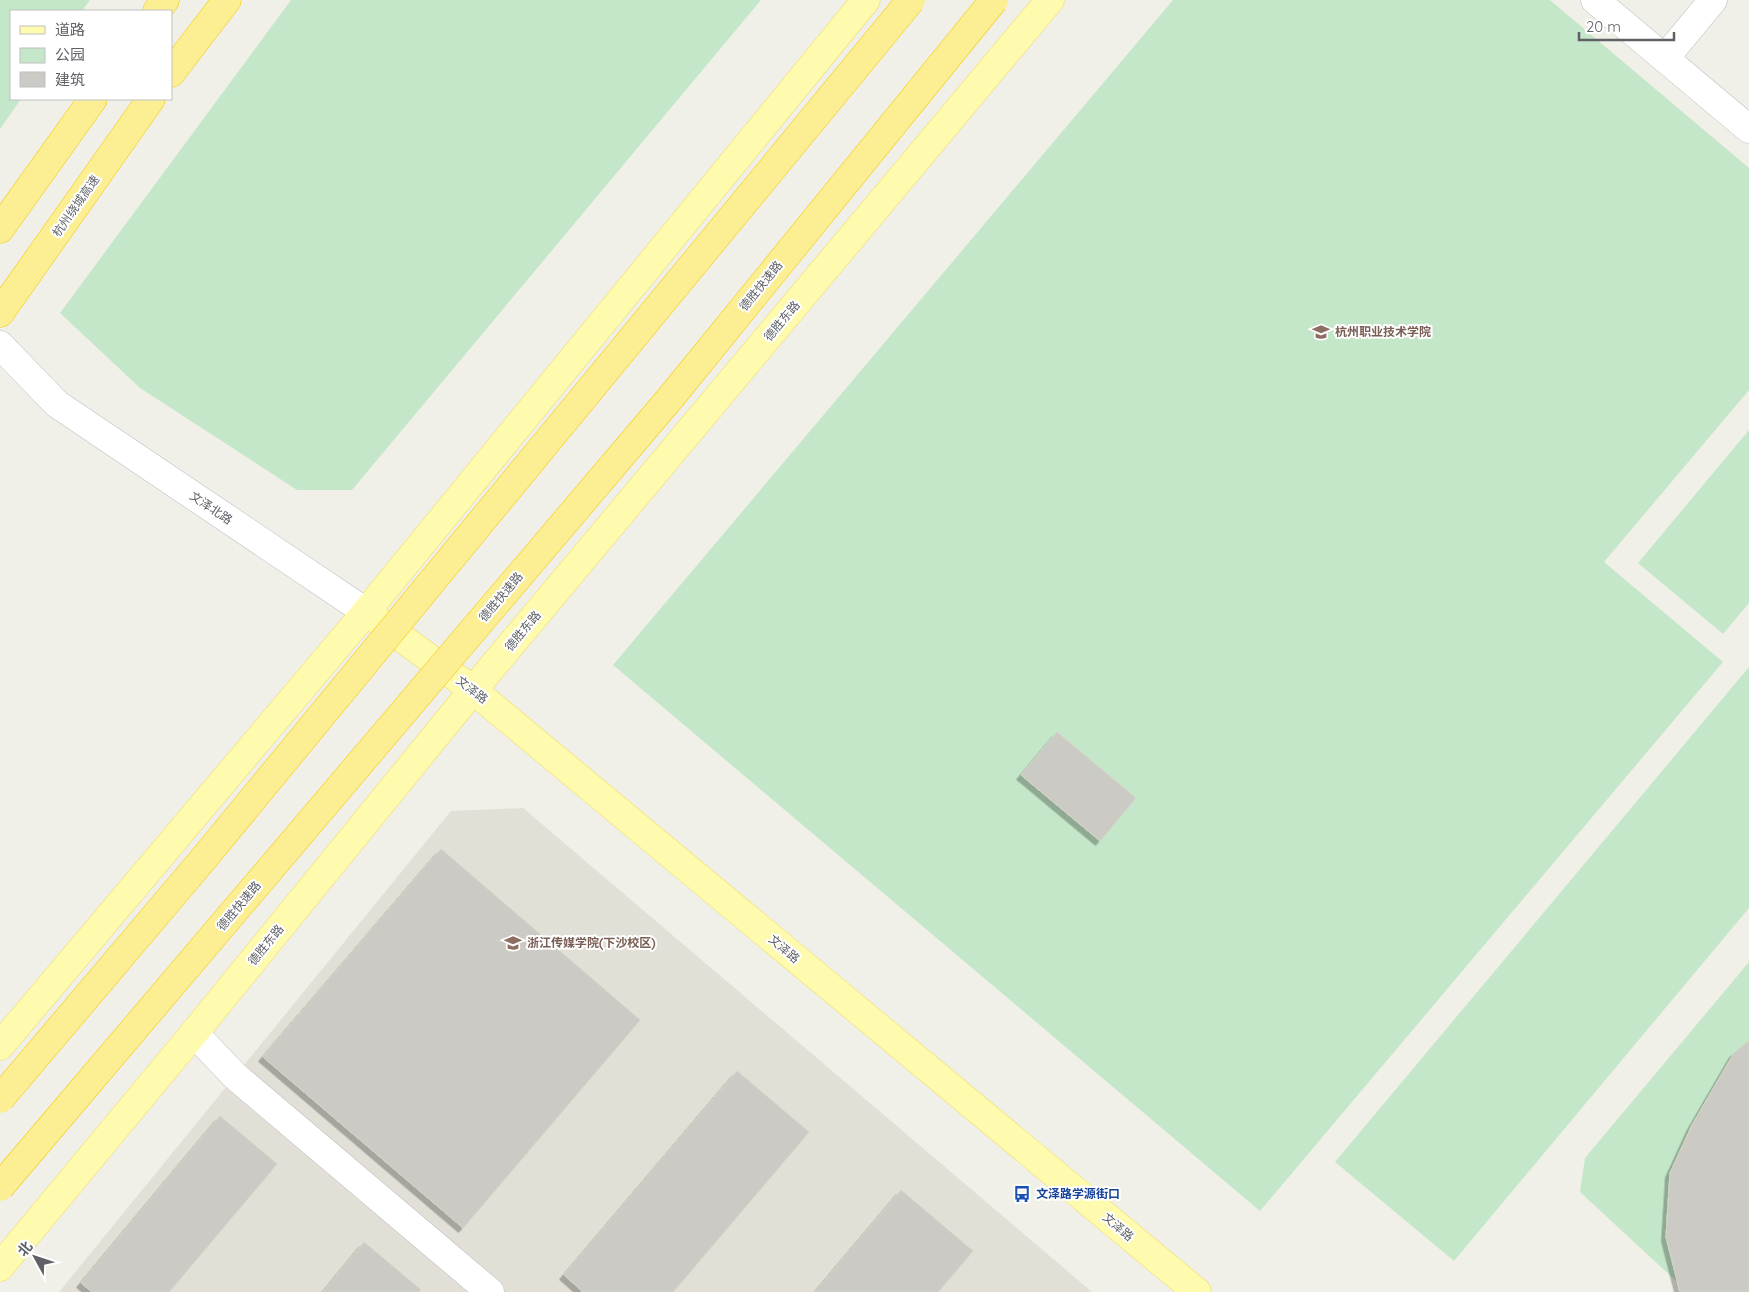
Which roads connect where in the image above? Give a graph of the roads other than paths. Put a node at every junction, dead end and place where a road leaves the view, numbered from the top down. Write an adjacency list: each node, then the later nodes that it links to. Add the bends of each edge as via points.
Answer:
1 (227, 0): 9 (highway)
2 (866, 0): 18 (main road)
3 (911, 0): 22 (highway, bridge, via 205,857)
4 (994, 0): 23 (highway, 德胜快速路, bridge, via 672,396)
5 (1050, 0): 19 (main road, 德胜东路)
6 (1595, 0): 8 (street)
7 (1713, 0): 8 (street)
8 (1665, 58): 12 (street)
9 (172, 71)
10 (92, 100): 13 (highway)
11 (150, 100): 14 (highway, 杭州绕城高速)
12 (1749, 129)
13 (0, 229)
14 (0, 313)
15 (0, 317): 17 (street, 文泽北路)
16 (0, 345): 17 (street, 文泽北路)
17 (57, 404): 18 (street, 文泽北路)
18 (366, 612): 19 (main road, 文泽路); 21 (main road)
19 (473, 690): 20 (main road, 德胜东路); 26 (main road, 文泽路)
20 (194, 1033): 24 (main road, 德胜东路); 25 (street, via 235,1076)
21 (0, 1046)
22 (0, 1099)
23 (0, 1187)
24 (0, 1267)
25 (490, 1292)
26 (1197, 1292)

